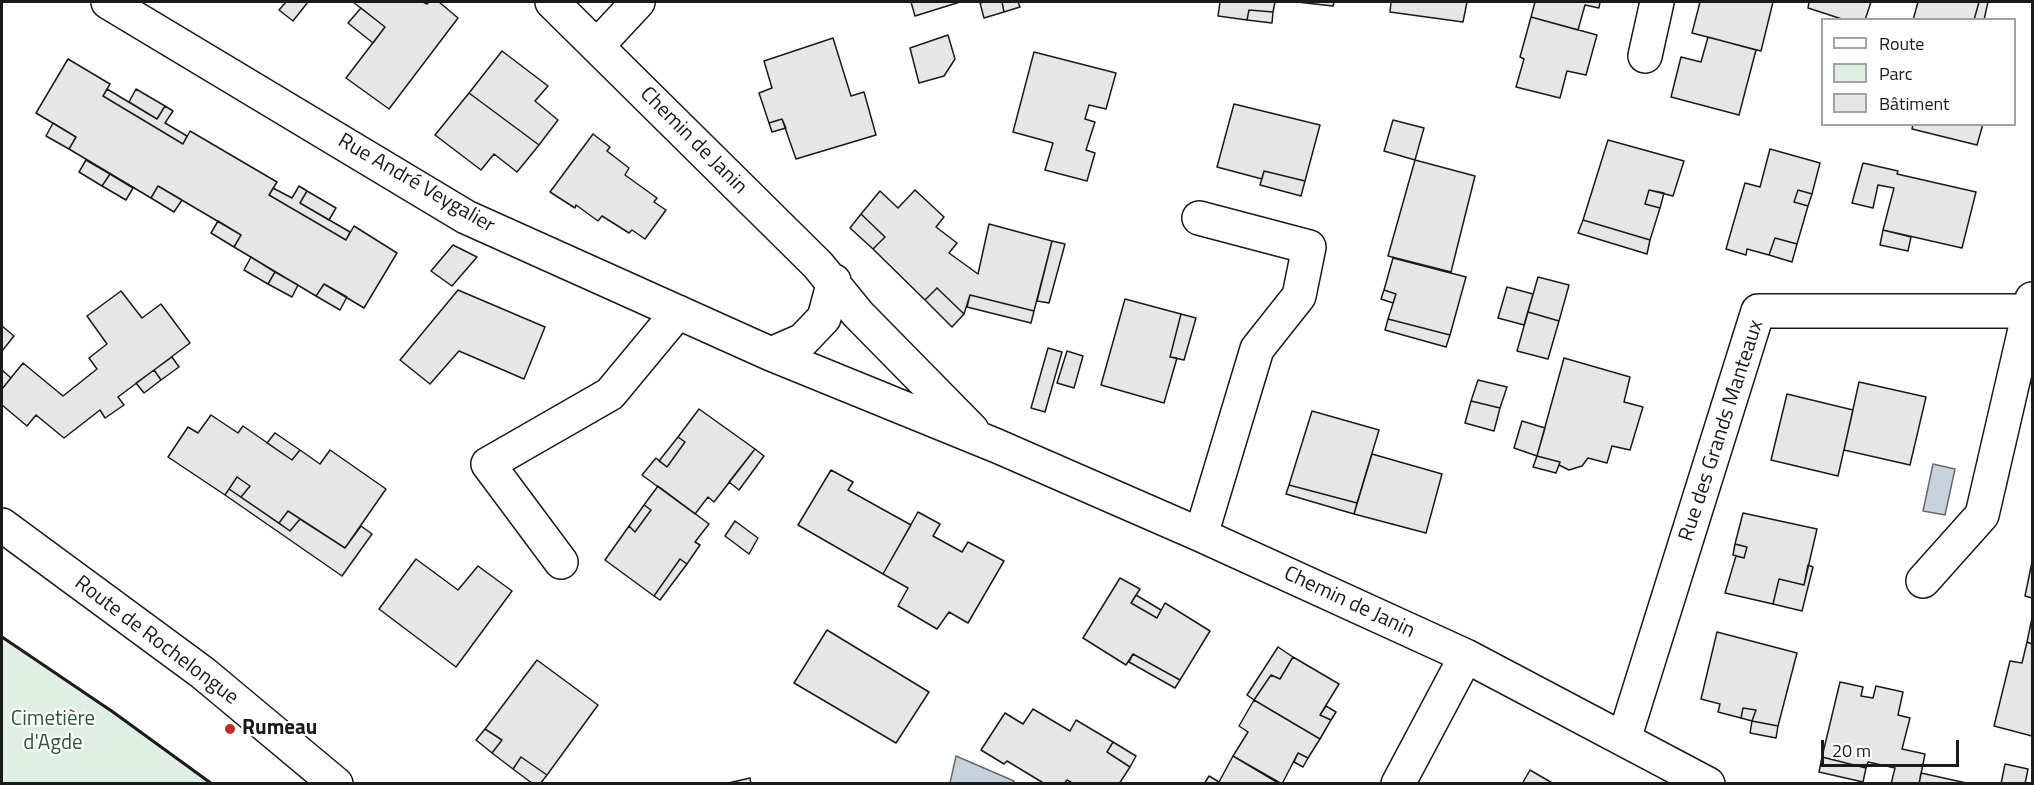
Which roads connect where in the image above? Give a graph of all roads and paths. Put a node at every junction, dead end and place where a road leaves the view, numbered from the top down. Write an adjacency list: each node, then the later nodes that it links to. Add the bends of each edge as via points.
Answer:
1 (108, 2): 10 (street, Rue André Veygalier, via 466,218)
2 (552, 2): 5 (street, Chemin de Janin)
3 (638, 2): 5 (street)
4 (1657, 2): 6 (street)
5 (597, 46): 8 (street, Chemin de Janin)
6 (1645, 56)
7 (1199, 218): 14 (street, via 1309,247 1299,296 1257,349)
8 (834, 281): 11 (street, via 824,318 802,340); 12 (street, Chemin de Janin, via 858,314)
9 (2031, 305): 16 (street, Rue des Grands Manteaux, via 1982,514); 18 (street, Rue des Grands Manteaux, via 1758,311)
10 (678, 312): 11 (street, Rue André Veygalier); 15 (street, via 610,394 488,464)
11 (771, 354): 12 (street, Chemin de Janin)
12 (982, 440): 14 (street, Chemin de Janin)
13 (2, 525): 19 (street, Route de Rochelongue, via 203,673)
14 (1201, 535): 17 (street, Chemin de Janin)
15 (561, 562)
16 (1923, 581)
17 (1466, 656): 18 (street, Chemin de Janin); 20 (street)
18 (1624, 739): 21 (street, Chemin de Janin)
19 (336, 783)
20 (1398, 783)
21 (1708, 783)

